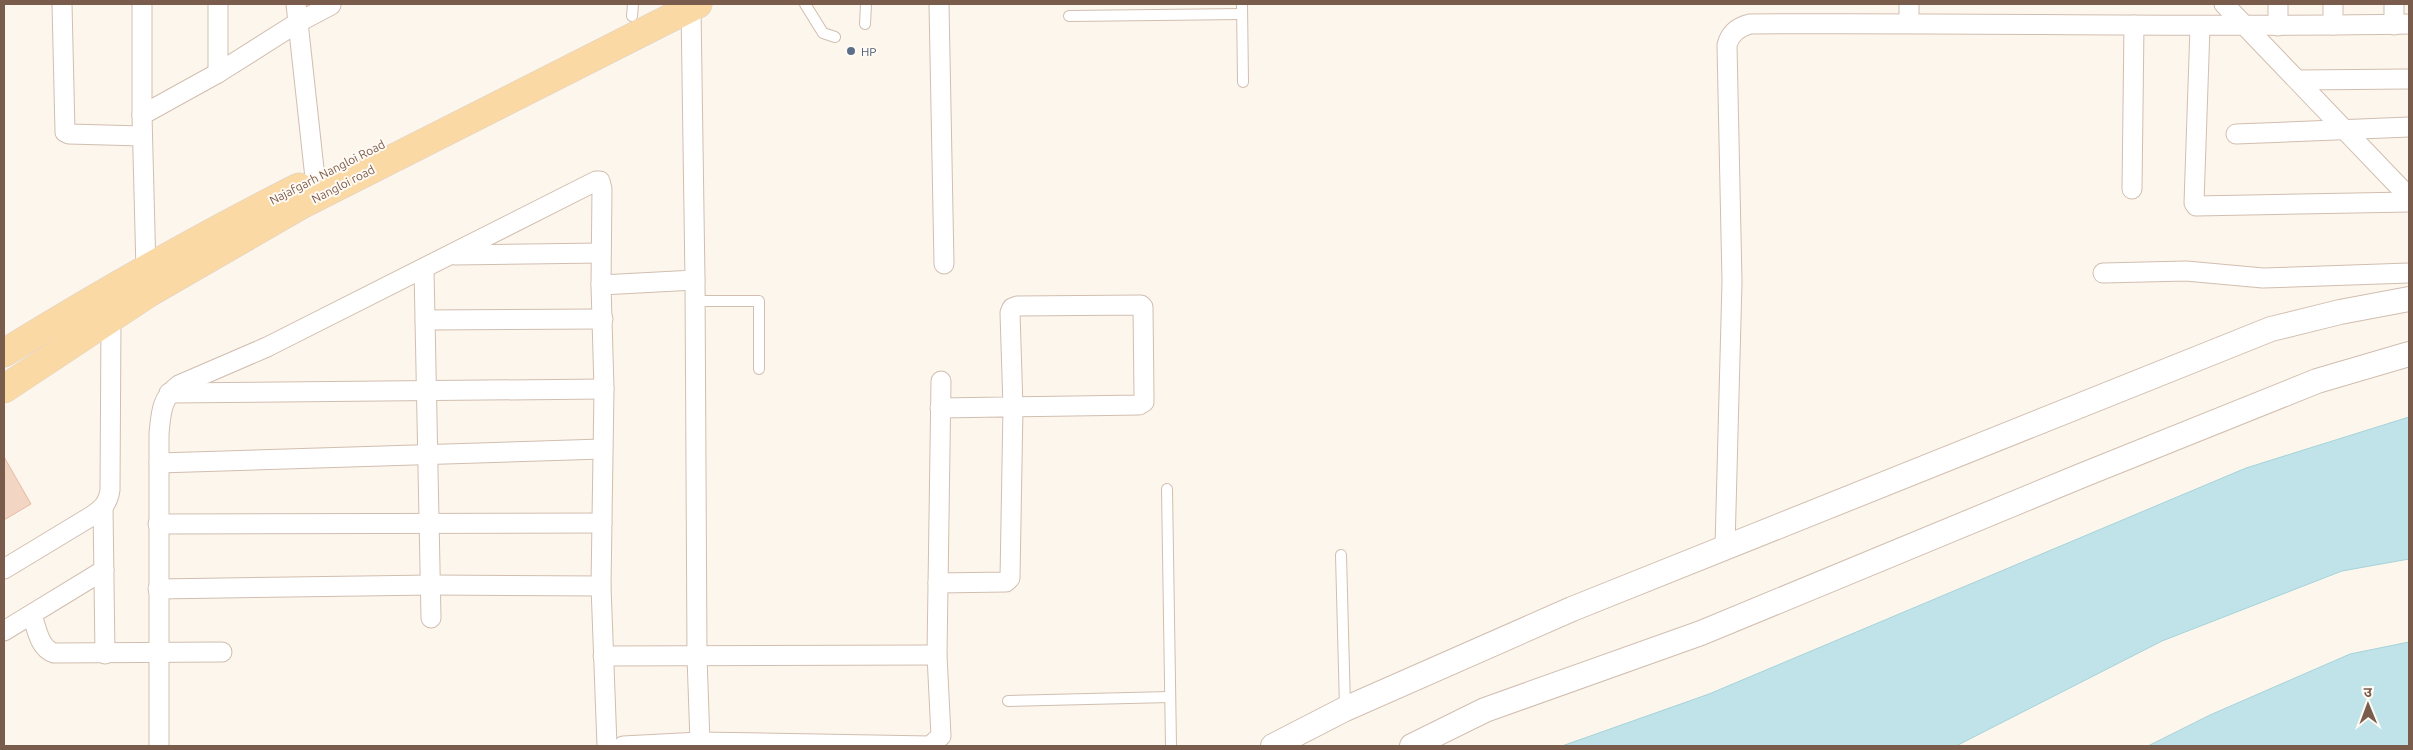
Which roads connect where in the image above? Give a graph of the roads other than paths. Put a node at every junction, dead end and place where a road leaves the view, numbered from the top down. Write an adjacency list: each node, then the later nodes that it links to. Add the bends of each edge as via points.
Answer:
1 (62, 4): 36 (street, via 65,132)
2 (142, 4): 32 (street)
3 (218, 4): 28 (street)
4 (296, 4): 19 (street)
5 (657, 4): 16 (main road, Najafgarh Nangloi Road)
6 (805, 4): 27 (lane, via 823,33)
7 (866, 4): 20 (lane)
8 (939, 4): 44 (street)
9 (2224, 4): 24 (street)
10 (2278, 4): 25 (street)
11 (2333, 4): 23 (street)
12 (2394, 4): 21 (street)
13 (331, 6): 19 (street)
14 (694, 6): 42 (main road, Nangloi road, via 303,204); 49 (street)
15 (1242, 9): 18 (lane); 31 (lane)
16 (633, 10): 37 (main road, Najafgarh Nangloi Road)
17 (1909, 13): 22 (street); 74 (street, via 1750,24 1738,28 1729,38 1732,282)
18 (1069, 16)
19 (297, 23): 28 (street); 37 (street)
20 (865, 24)
21 (2402, 24): 23 (street)
22 (2134, 25): 26 (street); 38 (street)
23 (2332, 25): 25 (street)
24 (2244, 26): 25 (street); 26 (street); 30 (street)
25 (2278, 26)
26 (2200, 27): 40 (street, via 2195,124 2196,206)
27 (836, 37)
28 (218, 73): 32 (street)
29 (2409, 79): 30 (street)
30 (2299, 80): 34 (street)
31 (1243, 82)
32 (142, 115): 36 (street)
33 (2409, 127): 34 (street)
34 (2343, 129): 35 (street); 39 (street)
35 (2236, 134)
36 (142, 136): 46 (street)
37 (315, 178): 42 (main road, Najafgarh Nangloi Road)
38 (2132, 189)
39 (2409, 197)
40 (2409, 202)
41 (601, 253): 43 (street); 43 (street, via 602,185 596,181); 50 (street)
42 (196, 254): 46 (main road, Najafgarh Nangloi Road); 53 (main road, Nangloi road)
43 (451, 255): 45 (street)
44 (944, 264)
45 (424, 269): 55 (street); 63 (street)
46 (146, 270): 56 (main road, Najafgarh Nangloi Road)
47 (2409, 272): 48 (street, via 2263,278 2186,271)
48 (2102, 273)
49 (695, 280): 50 (street); 52 (street)
50 (601, 285): 54 (street)
51 (2409, 299): 74 (street, via 2271,329)
52 (695, 301): 58 (lane, via 759,301); 90 (street)
53 (111, 318): 60 (main road, Nangloi road); 70 (street, via 110,490)
54 (602, 319): 55 (street); 61 (street)
55 (425, 320): 62 (street)
56 (4, 353)
57 (2409, 354): 100 (street, via 2317,381 1728,622 1485,710)
58 (760, 369)
59 (941, 381): 65 (street)
60 (4, 389)
61 (604, 389): 62 (street); 66 (street)
62 (426, 390): 63 (street); 67 (street)
63 (168, 393): 68 (street, via 161,408)
64 (1012, 407): 64 (street, via 1139,405 1144,402 1141,304 1012,308); 65 (street); 78 (street, via 1010,578 1006,582)
65 (940, 408): 78 (street)
66 (602, 449): 67 (street); 72 (street)
67 (428, 454): 68 (street); 71 (street)
68 (159, 462): 73 (street)
69 (1167, 489): 91 (lane)
70 (103, 508): 76 (street); 77 (street)
71 (430, 523): 72 (street); 73 (street); 79 (street)
72 (602, 523): 80 (street)
73 (158, 524): 81 (street)
74 (1725, 547): 93 (street, via 1572,609)
75 (1341, 555): 93 (lane)
76 (4, 569)
77 (104, 570): 82 (street); 87 (street)
78 (938, 583): 89 (street)
79 (432, 585): 80 (street); 81 (street); 83 (street)
80 (601, 586): 88 (street)
81 (158, 589): 86 (street)
82 (32, 615): 84 (street); 87 (street, via 46,651)
83 (431, 618)
84 (4, 631)
85 (222, 652): 86 (street)
86 (158, 653): 87 (street); 95 (street)
87 (105, 654)
88 (603, 656): 90 (street); 96 (street)
89 (937, 656): 90 (street); 94 (street, via 941,736 930,746)
90 (697, 657): 94 (street)
91 (1170, 697): 92 (lane); 98 (lane)
92 (1008, 701)
93 (1344, 709): 99 (street)
94 (700, 742): 97 (street)
95 (159, 746)
96 (607, 746)
97 (623, 746)
98 (1171, 746)
99 (1272, 746)
100 (1412, 746)

